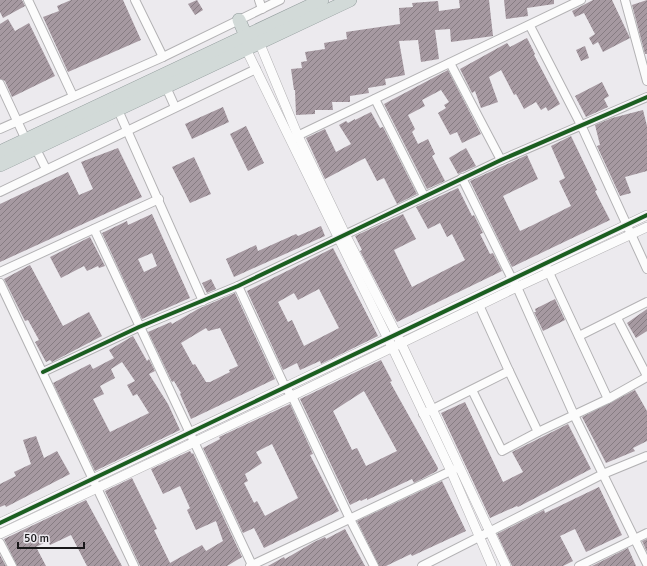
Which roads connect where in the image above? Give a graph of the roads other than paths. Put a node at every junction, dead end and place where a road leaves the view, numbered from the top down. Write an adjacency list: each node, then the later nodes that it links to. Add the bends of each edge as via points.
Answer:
1 (28, 0): 19 (street)
2 (135, 0): 13 (street)
3 (259, 0): 9 (street)
4 (280, 0): 9 (street)
5 (322, 0): 12 (highway)
6 (350, 0): 12 (highway)
7 (581, 0): 11 (street)
8 (625, 0): 16 (street)
9 (262, 9): 10 (street)
10 (239, 20): 12 (highway); 13 (street)
11 (530, 26): 14 (street); 25 (street)
12 (250, 40): 15 (street); 18 (highway); 28 (street); 29 (highway)
13 (163, 57): 19 (street)
14 (450, 64): 21 (street); 31 (street)
15 (256, 69): 22 (street); 28 (street)
16 (647, 81)
17 (0, 84): 24 (street)
18 (166, 87): 22 (street); 23 (highway)
19 (73, 96): 24 (street)
20 (647, 97): 25 (street)
21 (375, 99): 28 (street); 36 (street)
22 (175, 107): 27 (street)
23 (118, 110): 27 (street); 29 (highway)
24 (18, 120): 26 (street); 29 (street)
25 (580, 125): 31 (street); 39 (street)
26 (0, 129)
27 (127, 130): 33 (street); 37 (street)
28 (294, 138): 43 (street)
29 (31, 144): 30 (highway); 32 (highway); 33 (street)
30 (0, 152)
31 (501, 160): 34 (street)
32 (0, 165)
33 (46, 169): 35 (street)
34 (462, 178): 36 (street); 48 (street)
35 (0, 192)
36 (424, 196): 43 (street)
37 (159, 199): 41 (street); 50 (street)
38 (647, 215): 39 (street)
39 (627, 225): 42 (street); 44 (street)
40 (647, 227): 42 (street)
41 (94, 229): 46 (street); 54 (street)
42 (631, 234): 44 (street); 45 (street)
43 (342, 235): 49 (street); 56 (street)
44 (546, 268): 48 (street); 55 (street)
45 (647, 270)
46 (0, 272)
47 (0, 283): 58 (street)
48 (514, 283): 52 (street); 56 (street); 66 (street)
49 (238, 286): 50 (street); 60 (street)
50 (203, 301): 54 (street)
51 (647, 302): 53 (street)
52 (478, 306): 56 (street); 57 (street)
53 (617, 318): 55 (street); 59 (street)
54 (139, 327): 58 (street); 67 (street)
55 (579, 336): 63 (street)
56 (394, 341): 60 (street); 62 (street); 64 (street); 65 (street)
57 (508, 371): 61 (street); 68 (street)
58 (43, 372): 73 (street)
59 (647, 377): 63 (street)
60 (285, 386): 62 (street); 67 (street)
61 (472, 390): 64 (street); 68 (street, via 502,451)
62 (292, 396): 69 (street); 74 (street)
63 (608, 398): 66 (street)
64 (432, 410): 65 (street); 71 (street)
65 (423, 414): 71 (street)
66 (574, 415): 68 (street); 72 (street)
67 (189, 432): 69 (street); 73 (street)
68 (538, 432)
69 (193, 442): 73 (street); 85 (street)
70 (647, 456): 72 (street)
71 (455, 469): 74 (street); 76 (street); 79 (street)
72 (603, 474): 76 (street); 80 (street)
73 (95, 483): 75 (street); 78 (street); 84 (street)
74 (350, 519): 85 (street); 86 (street)
75 (0, 523)
76 (490, 531): 79 (street); 89 (street)
77 (647, 533): 80 (street)
78 (0, 534)
79 (479, 538): 87 (street); 88 (street)
80 (635, 539): 82 (street); 90 (street)
81 (0, 543): 83 (street)
82 (647, 564)
83 (12, 566)
84 (134, 566)
85 (251, 566)
86 (374, 566)
87 (422, 566)
88 (492, 566)
89 (506, 566)
90 (579, 566)

